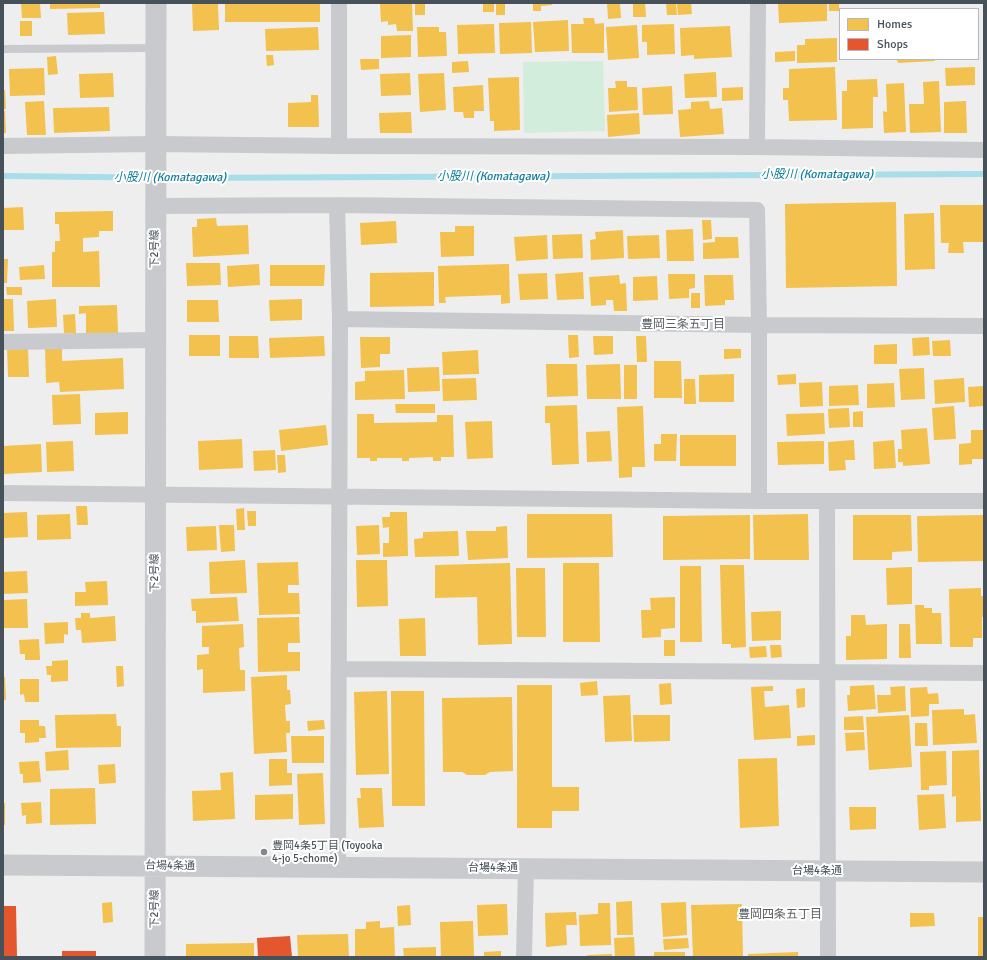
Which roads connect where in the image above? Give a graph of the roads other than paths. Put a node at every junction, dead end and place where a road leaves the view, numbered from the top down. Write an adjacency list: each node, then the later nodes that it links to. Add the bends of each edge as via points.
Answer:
1 (156, 3): 4 (street)
2 (339, 3): 7 (street)
3 (758, 3): 8 (street)
4 (156, 48): 5 (lane); 10 (street)
5 (3, 49)
6 (3, 146): 10 (street)
7 (339, 146): 8 (street); 10 (street)
8 (757, 146): 9 (street)
9 (984, 150)
10 (155, 152): 11 (street, 下2号線)
11 (155, 197): 12 (street); 16 (street, 下2号線)
12 (337, 205): 13 (street); 14 (street, via 757,210)
13 (340, 319): 14 (street); 20 (street)
14 (759, 325): 15 (street); 21 (street)
15 (984, 326)
16 (155, 340): 17 (street); 19 (street, 下2号線)
17 (3, 342)
18 (3, 493): 19 (street)
19 (155, 494): 20 (street); 28 (street, 下2号線)
20 (340, 496): 21 (street); 24 (street)
21 (759, 501): 22 (street)
22 (827, 501): 23 (street); 25 (street)
23 (984, 501)
24 (339, 669): 25 (street); 29 (street)
25 (828, 673): 26 (street); 31 (street)
26 (984, 673)
27 (3, 865): 28 (street, 台場4条通)
28 (155, 865): 29 (street, 台場4条通); 33 (street, 下2号線)
29 (338, 868): 30 (street, 台場4条通)
30 (526, 868): 31 (street, 台場4条通); 34 (street)
31 (828, 871): 32 (street, 台場4条通); 35 (street)
32 (984, 872)
33 (155, 957)
34 (524, 957)
35 (828, 957)

